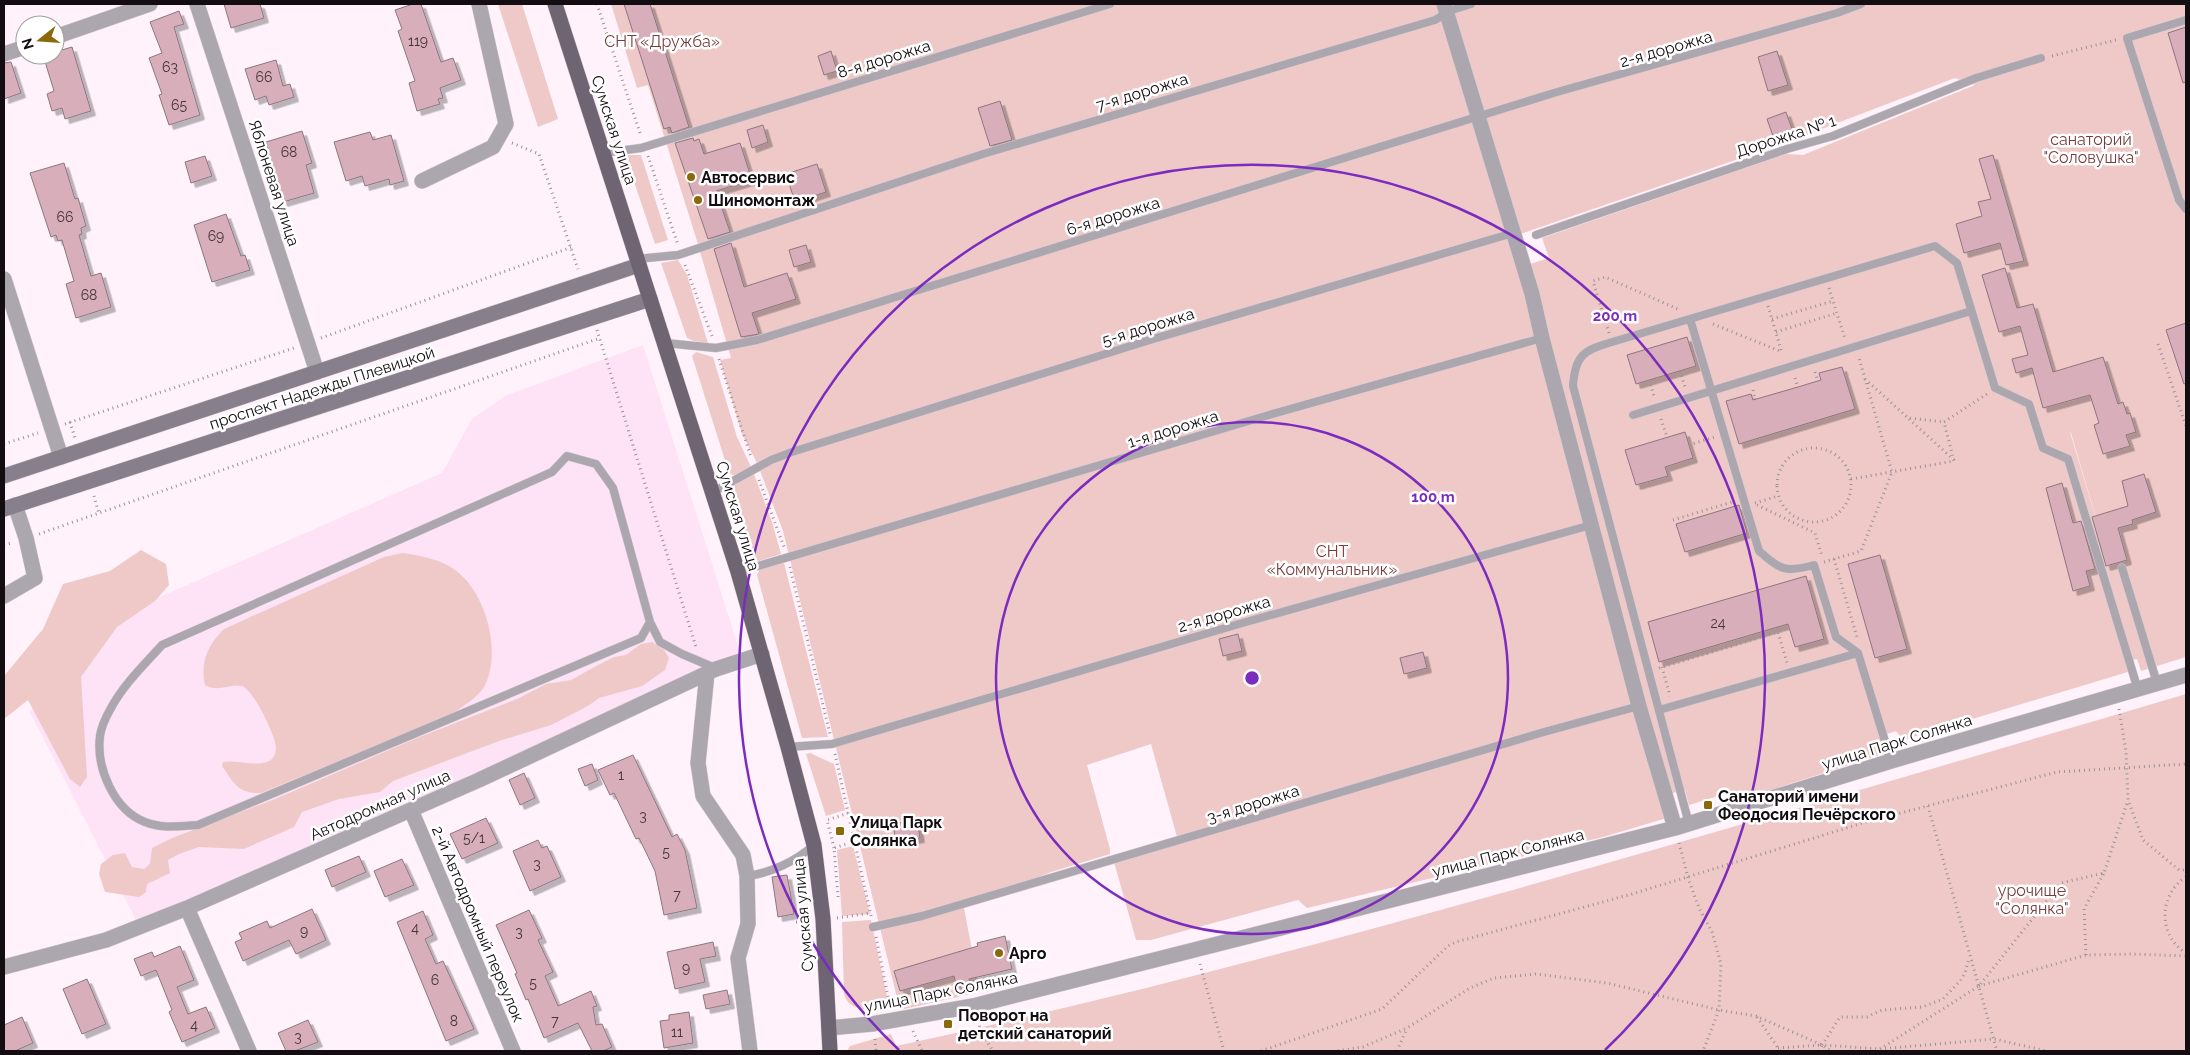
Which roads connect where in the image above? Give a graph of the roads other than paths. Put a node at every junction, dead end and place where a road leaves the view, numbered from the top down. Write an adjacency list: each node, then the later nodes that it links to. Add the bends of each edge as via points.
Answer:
1 (150, 4): 10 (street)
2 (197, 4): 25 (street, Яблоневая улица)
3 (479, 4): 14 (street, via 506,124 493,147)
4 (555, 4): 13 (main road, Сумская улица)
5 (1110, 4): 13 (lane, 8-я дорожка, via 645,147)
6 (1472, 4): 8 (lane)
7 (1861, 4): 12 (lane, 2-я дорожка)
8 (1447, 9): 12 (street); 18 (lane, 7-я дорожка, via 1435,20 983,154 682,254)
9 (2186, 20): 15 (lane, via 2126,38 2179,200)
10 (65, 33)
11 (2042, 58): 17 (lane, Дорожка № 1, via 1976,78 1833,136)
12 (1477, 118): 16 (street); 24 (lane, 6-я дорожка, via 757,340 716,348)
13 (603, 153): 18 (main road, Сумская улица)
14 (422, 181)
15 (2186, 209)
16 (1513, 233): 23 (street); 30 (lane, 5-я дорожка, via 1150,340 792,452)
17 (1536, 236)
18 (638, 262): 20 (main road, Сумская улица); 25 (main road, проспект Надежды Плевицкой)
19 (4, 279): 28 (street)
20 (650, 299): 24 (main road, Сумская улица); 31 (main road, проспект Надежды Плевицкой)
21 (1971, 311): 22 (lane, via 1957,263 1934,246); 26 (lane); 42 (lane, via 1995,388 2029,404 2043,448 2068,460)
22 (1690, 319): 26 (lane); 44 (lane, via 1590,348 1574,369 1573,386)
23 (1542, 338): 32 (street); 34 (lane, 1-я дорожка)
24 (665, 343): 30 (main road, Сумская улица)
25 (317, 372): 28 (main road, проспект Надежды Плевицкой)
26 (1711, 391): 27 (lane); 37 (lane, via 1759,551 1779,568 1798,569 1814,564 1836,637)
27 (1633, 415)
28 (61, 457): 29 (main road, проспект Надежды Плевицкой)
29 (4, 476)
30 (713, 492): 34 (main road, Сумская улица)
31 (10, 507): 35 (street, via 26,538 35,578)
32 (1591, 525): 43 (street); 45 (lane, 2-я дорожка, via 832,744)
33 (2122, 568): 41 (lane)
34 (738, 572): 38 (main road, Сумская улица)
35 (4, 596)
36 (650, 622): 36 (lane, via 612,488 596,464 567,456 552,472 162,646 135,674 111,708 100,736 101,764 110,788 126,810 145,822 165,827 198,825 641,638); 39 (lane, via 660,642)
37 (1858, 653): 44 (lane); 46 (lane)
38 (762, 654): 39 (street, Автодромная улица); 45 (main road, Сумская улица)
39 (708, 668): 47 (street, Автодромная улица); 50 (street, via 698,763 703,796 743,855)
40 (2186, 675): 41 (street, улица Парк Солянка)
41 (2157, 683): 42 (street, улица Парк Солянка)
42 (2138, 690): 46 (street, улица Парк Солянка)
43 (1639, 706): 48 (street); 52 (lane, 3-я дорожка, via 922,916)
44 (1660, 710): 48 (lane)
45 (788, 746): 49 (main road, Сумская улица)
46 (1890, 761): 48 (street, улица Парк Солянка)
47 (411, 810): 51 (street, Автодромная улица); 56 (street, 2-й Автодромный переулок)
48 (1682, 826): 54 (street, улица Парк Солянка, via 973,1006)
49 (814, 845): 50 (lane, via 801,856 760,874); 54 (main road, Сумская улица, via 823,919)
50 (747, 876): 57 (street, via 748,924 738,958)
51 (187, 908): 53 (street, Автодромная улица, via 106,940); 55 (street)
52 (873, 927)
53 (4, 967)
54 (829, 1028): 58 (main road, Сумская улица)
55 (249, 1051)
56 (513, 1051)
57 (750, 1051)
58 (830, 1051)

